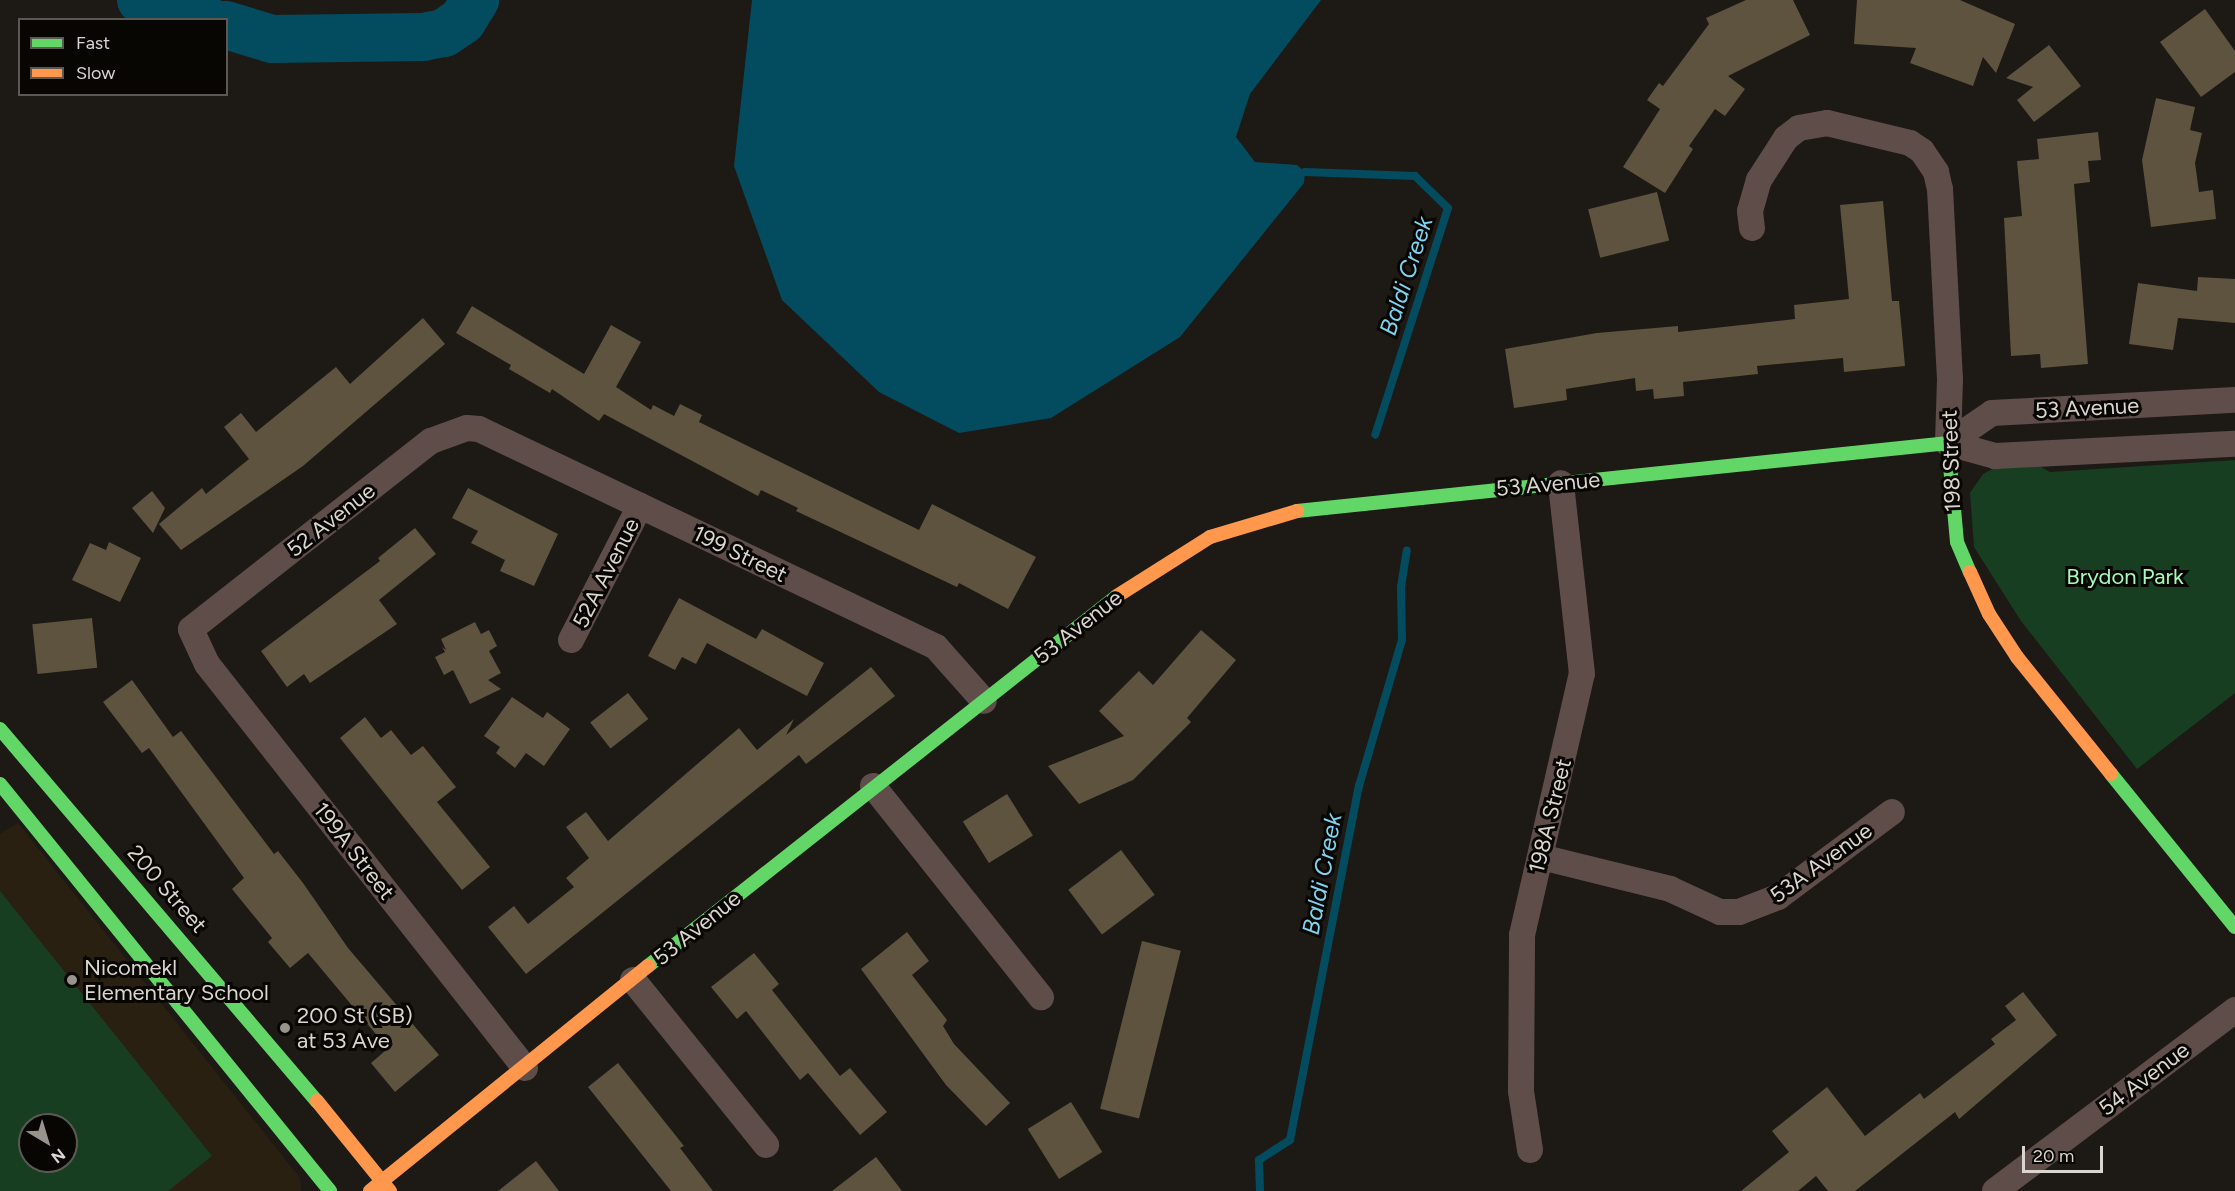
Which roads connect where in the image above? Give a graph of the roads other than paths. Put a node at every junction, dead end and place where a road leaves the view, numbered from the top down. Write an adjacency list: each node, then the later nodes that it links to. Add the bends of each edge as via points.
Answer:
1 (1752, 228): 4 (street, 198 Street, via 1750,211 1759,180 1786,138 1799,128 1827,123 1910,143 1922,151 1936,172 1940,189 1950,379)
2 (2235, 400): 4 (street, 53 Avenue, via 1992,412)
3 (479, 429): 7 (street, 199 Street); 8 (street, 52 Avenue, via 454,430 431,441)
4 (1948, 443): 5 (street, 53 Avenue, via 1995,456); 6 (street, 53 Avenue); 16 (street, 198 Street, via 1957,542 1989,614 2017,657)
5 (2235, 444)
6 (1561, 483): 10 (street, 53 Avenue, via 1374,500 1299,510 1241,525 1156,567); 15 (street, 198A Street, via 1582,674)
7 (640, 506): 9 (street, 52A Avenue); 10 (street, 199 Street, via 936,647)
8 (191, 629): 20 (street, 199A Street, via 207,664)
9 (571, 640)
10 (984, 701): 13 (street, 53 Avenue)
11 (0, 729): 23 (street, 200 Street, via 202,961)
12 (0, 784): 24 (street)
13 (873, 786): 17 (street, 53 Avenue); 18 (street)
14 (1892, 812): 15 (street, 53A Avenue, via 1778,897 1739,912 1720,912 1670,889)
15 (1541, 857): 22 (street, 198A Street, via 1520,957 1521,1091)
16 (2235, 927)
17 (633, 980): 20 (street, 53 Avenue); 21 (street)
18 (1041, 997)
19 (2235, 1010): 26 (street, 54 Avenue)
20 (525, 1068): 23 (street, 53 Avenue)
21 (766, 1144)
22 (1530, 1150)
23 (386, 1186): 25 (street, 53 Avenue)
24 (330, 1191)
25 (370, 1191)
26 (1995, 1191)

